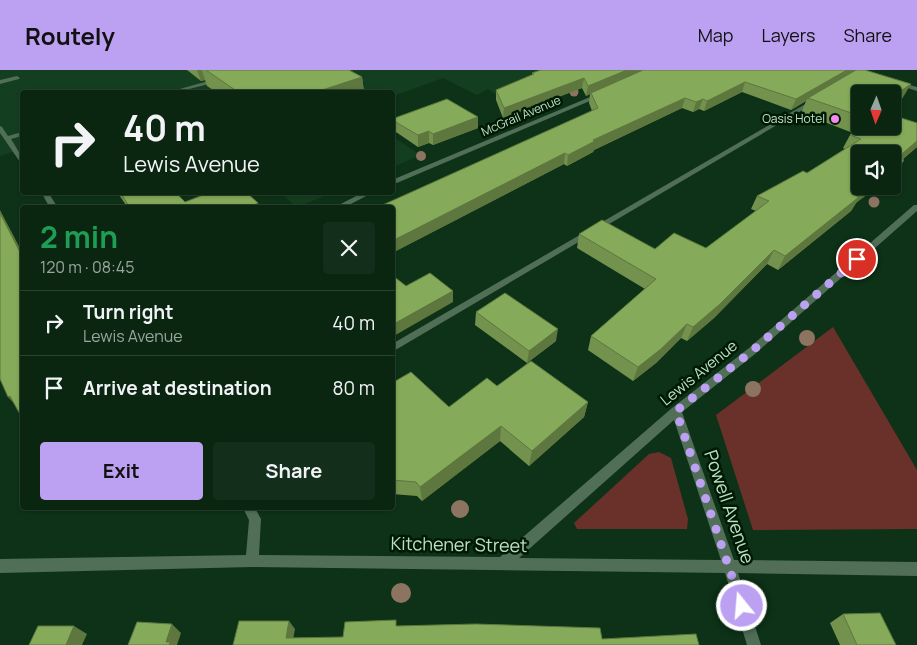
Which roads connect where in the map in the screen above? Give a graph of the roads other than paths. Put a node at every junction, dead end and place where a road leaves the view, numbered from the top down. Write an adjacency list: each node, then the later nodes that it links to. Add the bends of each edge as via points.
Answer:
1 (17, 78): 4 (street)
2 (227, 78): 6 (street)
3 (890, 81): 5 (street)
4 (0, 82)
5 (917, 89)
6 (180, 90)
7 (612, 90): 13 (street, McGrail Avenue)
8 (821, 97): 17 (street)
9 (0, 128): 11 (street)
10 (20, 135): 11 (street)
11 (7, 138): 12 (street)
12 (20, 158)
13 (395, 182)
14 (364, 195): 15 (street)
15 (343, 205)
16 (917, 207): 18 (street, Lewis Avenue, via 752,351)
17 (395, 347)
18 (676, 411): 21 (street, Lewis Avenue); 23 (street, Powell Avenue)
19 (250, 510): 20 (street, via 255,519)
20 (252, 561): 21 (street, Kitchener Street); 22 (street, Kitchener Street)
21 (502, 564): 23 (street, Kitchener Street)
22 (0, 566)
23 (730, 568): 24 (street, Kitchener Street); 25 (street, Powell Avenue)
24 (917, 569)
25 (754, 645)

